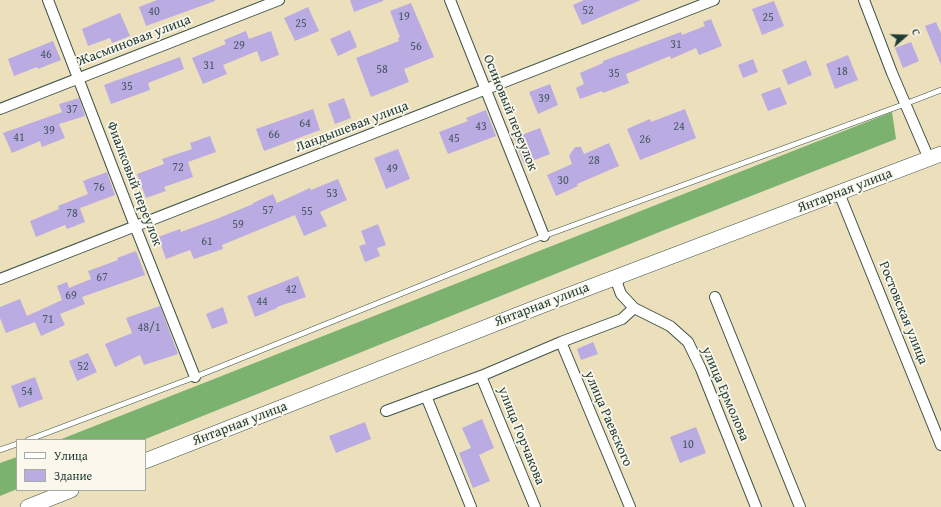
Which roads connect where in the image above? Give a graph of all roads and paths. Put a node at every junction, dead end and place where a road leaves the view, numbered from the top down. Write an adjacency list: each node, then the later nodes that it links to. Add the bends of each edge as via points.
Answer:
1 (48, 0): 6 (street, Фиалковый переулок)
2 (279, 0): 6 (street, Жасминовая улица)
3 (450, 0): 7 (street, Осиновый переулок)
4 (714, 0): 7 (street, Ландышевая улица)
5 (864, 0): 9 (street)
6 (79, 78): 10 (street, Жасминовая улица); 13 (street, Фиалковый переулок)
7 (486, 89): 13 (street, Ландышевая улица); 14 (street, Осиновый переулок)
8 (941, 90): 9 (lane)
9 (906, 104): 11 (street); 14 (lane)
10 (0, 109)
11 (935, 157): 12 (street, Янтарная улица)
12 (839, 193): 15 (street, Янтарная улица); 26 (street, Ростовская улица)
13 (135, 226): 16 (street, Ландышевая улица); 21 (street, Фиалковый переулок)
14 (544, 236): 21 (lane)
15 (617, 277): 18 (street, улица Ермолова, via 621,294); 28 (street, Янтарная улица)
16 (0, 279)
17 (715, 297): 35 (street, улица Ермолова)
18 (634, 308): 19 (street, via 622,319); 34 (street, улица Ермолова, via 670,326 688,342)
19 (561, 342): 20 (street); 33 (street, улица Раевского)
20 (481, 376): 22 (street); 32 (street, улица Горчакова)
21 (196, 377): 24 (lane)
22 (426, 396): 23 (street); 31 (street)
23 (386, 411)
24 (31, 439)
25 (16, 444): 27 (lane)
26 (941, 445)
27 (0, 450)
28 (146, 461)
29 (68, 491): 30 (street)
30 (28, 507)
31 (472, 507)
32 (535, 507)
33 (630, 507)
34 (756, 507)
35 (800, 507)

